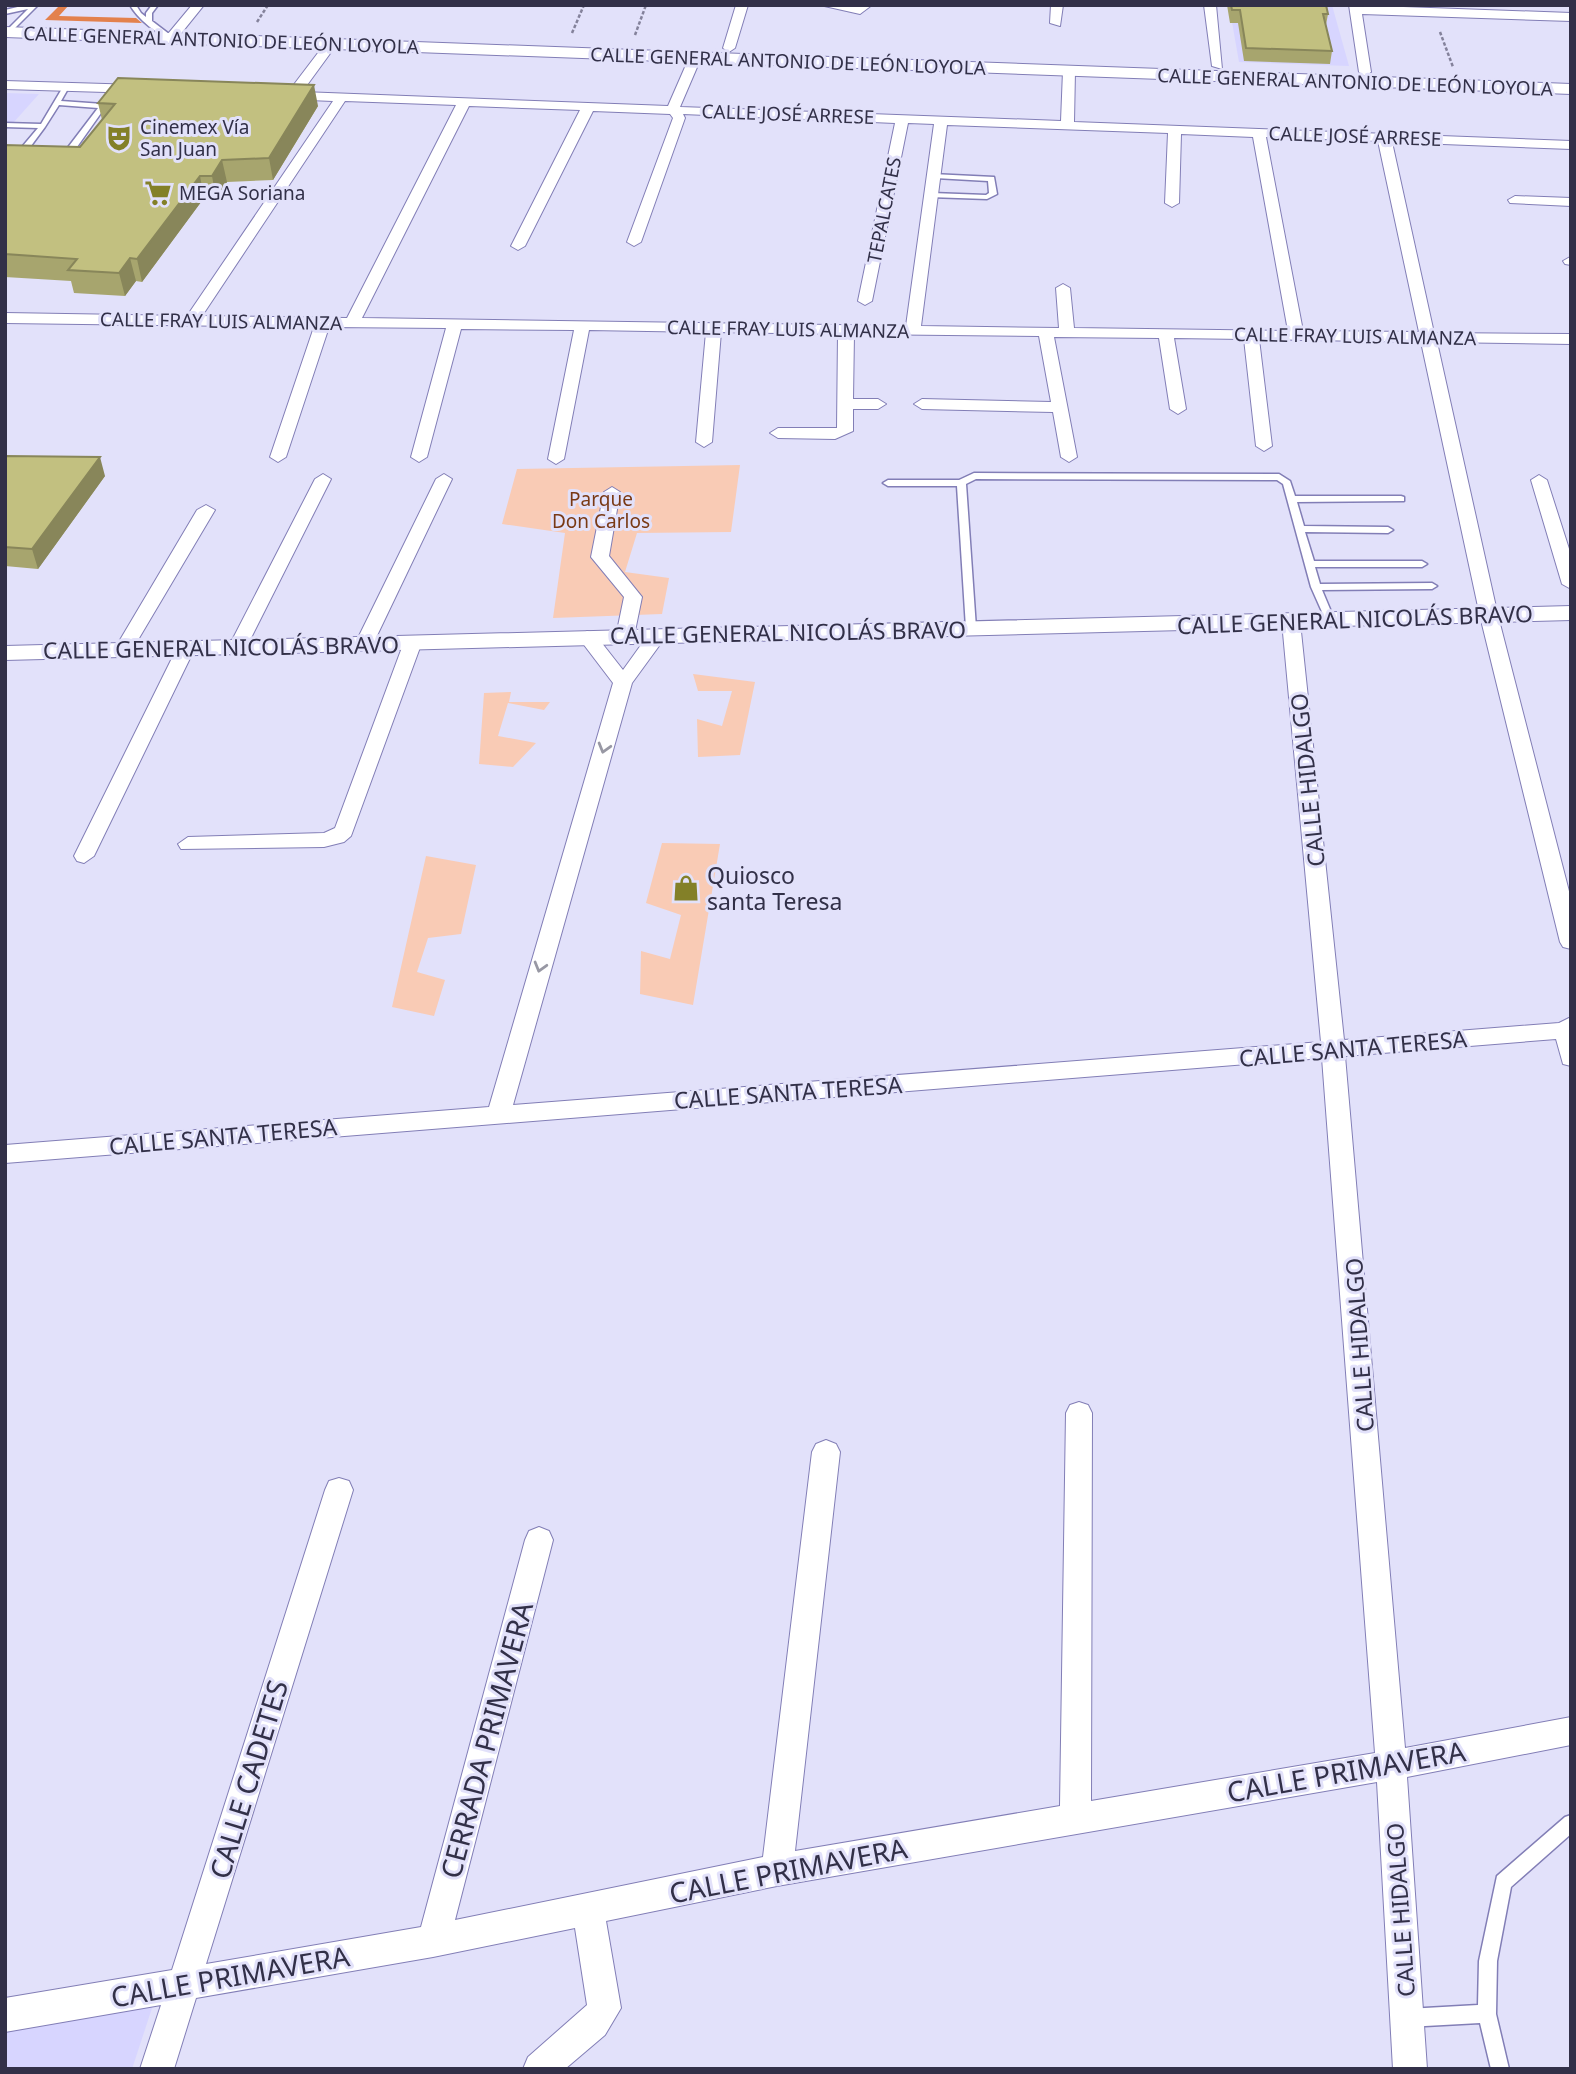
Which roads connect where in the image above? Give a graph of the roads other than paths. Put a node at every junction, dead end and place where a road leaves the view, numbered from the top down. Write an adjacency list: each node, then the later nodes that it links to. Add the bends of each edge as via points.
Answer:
1 (35, 5): 13 (lane); 13 (lane)
2 (133, 5): 14 (lane)
3 (155, 5): 14 (lane, via 149,13)
4 (198, 5): 15 (street)
5 (742, 5): 17 (street)
6 (826, 5): 7 (street, via 860,10)
7 (866, 5)
8 (1057, 5): 12 (street)
9 (1210, 5): 19 (street)
10 (1355, 7): 11 (street); 21 (street)
11 (1571, 17)
12 (1056, 23)
13 (8, 25): 14 (street, CALLE GENERAL ANTONIO DE LEÓN LOYOLA); 15 (street, CALLE GENERAL ANTONIO DE LEÓN LOYOLA)
14 (153, 25): 15 (street, CALLE GENERAL ANTONIO DE LEÓN LOYOLA)
15 (175, 33): 16 (street, CALLE GENERAL ANTONIO DE LEÓN LOYOLA); 17 (street, CALLE GENERAL ANTONIO DE LEÓN LOYOLA)
16 (331, 44): 18 (street, CALLE GENERAL ANTONIO DE LEÓN LOYOLA); 28 (street)
17 (729, 48): 19 (street, CALLE GENERAL ANTONIO DE LEÓN LOYOLA)
18 (695, 58): 20 (street, CALLE GENERAL ANTONIO DE LEÓN LOYOLA); 33 (street)
19 (1218, 66): 21 (street, CALLE GENERAL ANTONIO DE LEÓN LOYOLA)
20 (1069, 71): 25 (street, CALLE GENERAL ANTONIO DE LEÓN LOYOLA); 37 (street)
21 (1364, 72): 22 (street, CALLE GENERAL ANTONIO DE LEÓN LOYOLA)
22 (1571, 79)
23 (5, 85): 24 (street)
24 (66, 87): 26 (street); 30 (lane)
25 (1571, 89)
26 (159, 90)
27 (266, 94): 28 (street, CALLE JOSÉ ARRESE)
28 (293, 95): 29 (street, CALLE JOSÉ ARRESE)
29 (341, 98): 31 (street, CALLE JOSÉ ARRESE); 57 (street)
30 (57, 103): 38 (lane); 46 (lane, via 103,106 69,152)
31 (464, 103): 32 (street, CALLE JOSÉ ARRESE); 59 (street)
32 (588, 107): 33 (street, CALLE JOSÉ ARRESE); 53 (street)
33 (673, 109): 34 (street, CALLE JOSÉ ARRESE); 52 (street, via 679,118)
34 (902, 118): 35 (street, CALLE JOSÉ ARRESE); 55 (street, TEPALCATES)
35 (940, 120): 37 (street, CALLE JOSÉ ARRESE); 47 (street)
36 (5, 125): 38 (lane)
37 (1067, 125): 39 (street, CALLE JOSÉ ARRESE)
38 (43, 126): 44 (lane)
39 (1175, 130): 40 (street, CALLE JOSÉ ARRESE); 50 (street)
40 (1259, 132): 41 (street, CALLE JOSÉ ARRESE); 69 (street)
41 (1384, 137): 42 (street, CALLE JOSÉ ARRESE); 70 (street)
42 (1571, 145)
43 (5, 156): 44 (lane)
44 (19, 156): 45 (lane)
45 (31, 156)
46 (55, 156)
47 (935, 176): 48 (street); 48 (lane, via 990,179 993,194)
48 (932, 195): 64 (street)
49 (1515, 200): 51 (street)
50 (1172, 202)
51 (1571, 202)
52 (634, 242)
53 (517, 246)
54 (1063, 288): 66 (street)
55 (865, 301)
56 (5, 318): 57 (street, CALLE FRAY LUIS ALMANZA)
57 (191, 321): 58 (street, CALLE FRAY LUIS ALMANZA)
58 (323, 323): 59 (street, CALLE FRAY LUIS ALMANZA); 81 (street)
59 (352, 323): 60 (street, CALLE FRAY LUIS ALMANZA)
60 (455, 324): 61 (street, CALLE FRAY LUIS ALMANZA); 82 (street)
61 (582, 326): 62 (street, CALLE FRAY LUIS ALMANZA); 84 (street)
62 (714, 328): 63 (street, CALLE FRAY LUIS ALMANZA); 79 (street)
63 (846, 329): 64 (street, CALLE FRAY LUIS ALMANZA); 73 (street)
64 (913, 330): 65 (street, CALLE FRAY LUIS ALMANZA)
65 (1046, 332): 66 (street, CALLE FRAY LUIS ALMANZA); 76 (street)
66 (1067, 332): 67 (street, CALLE FRAY LUIS ALMANZA)
67 (1166, 334): 68 (street, CALLE FRAY LUIS ALMANZA); 77 (street)
68 (1251, 335): 69 (street, CALLE FRAY LUIS ALMANZA); 80 (street)
69 (1296, 335): 70 (street, CALLE FRAY LUIS ALMANZA)
70 (1428, 337): 71 (street, CALLE FRAY LUIS ALMANZA); 102 (street)
71 (1568, 339): 72 (street)
72 (1571, 356)
73 (845, 404): 74 (street); 78 (street, via 844,433)
74 (878, 404)
75 (922, 404): 76 (street)
76 (1060, 407): 83 (street)
77 (1178, 409)
78 (778, 433)
79 (704, 442)
80 (1264, 446)
81 (278, 457)
82 (419, 457)
83 (1069, 457)
84 (556, 459)
85 (323, 479): 112 (street)
86 (444, 480): 110 (street)
87 (1539, 480): 98 (street)
88 (888, 483): 89 (lane)
89 (961, 483): 91 (lane, via 974,476 1272,476 1284,479); 105 (lane)
90 (612, 492): 107 (street, via 600,556 634,599)
91 (1292, 499): 92 (lane); 94 (lane)
92 (1401, 499)
93 (206, 510): 113 (street)
94 (1299, 528): 95 (lane); 96 (lane)
95 (1388, 530)
96 (1309, 564): 97 (lane); 100 (lane)
97 (1422, 564)
98 (1571, 584)
99 (1432, 586): 100 (lane)
100 (1315, 587): 103 (lane)
101 (1571, 613): 102 (street, CALLE GENERAL NICOLÁS BRAVO)
102 (1489, 616): 103 (street, CALLE GENERAL NICOLÁS BRAVO); 118 (street)
103 (1330, 621): 104 (street, CALLE GENERAL NICOLÁS BRAVO)
104 (1291, 622): 105 (street, CALLE GENERAL NICOLÁS BRAVO); 120 (street, CALLE HIDALGO)
105 (971, 628): 106 (street, CALLE GENERAL NICOLÁS BRAVO)
106 (658, 635): 107 (street, CALLE GENERAL NICOLÁS BRAVO); 115 (street)
107 (625, 636): 108 (street, CALLE GENERAL NICOLÁS BRAVO)
108 (587, 637): 109 (street, CALLE GENERAL NICOLÁS BRAVO); 115 (street)
109 (413, 642): 110 (street, CALLE GENERAL NICOLÁS BRAVO); 116 (street, via 344,831 324,840)
110 (364, 644): 112 (street, CALLE GENERAL NICOLÁS BRAVO)
111 (186, 648): 112 (street, CALLE GENERAL NICOLÁS BRAVO); 113 (street, CALLE GENERAL NICOLÁS BRAVO); 117 (street)
112 (237, 648)
113 (123, 650): 114 (street, CALLE GENERAL NICOLÁS BRAVO)
114 (5, 653)
115 (623, 683): 122 (street, one-way to 122)
116 (188, 844)
117 (84, 856)
118 (1571, 942)
119 (1569, 1029): 120 (street, CALLE SANTA TERESA); 121 (street)
120 (1336, 1049): 122 (street, CALLE SANTA TERESA); 129 (street, CALLE HIDALGO)
121 (1571, 1058)
122 (499, 1114): 123 (street, CALLE SANTA TERESA)
123 (5, 1154)
124 (1079, 1413): 130 (street)
125 (826, 1452): 132 (street)
126 (339, 1490): 135 (street, CALLE CADETES)
127 (539, 1540): 134 (street, CERRADA PRIMAVERA)
128 (1571, 1731): 129 (street, CALLE PRIMAVERA)
129 (1391, 1765): 130 (street, CALLE PRIMAVERA); 138 (street, CALLE HIDALGO)
130 (1075, 1817): 132 (street, CALLE PRIMAVERA)
131 (1571, 1823): 136 (lane, via 1503,1882 1488,1961)
132 (777, 1870): 133 (street, CALLE PRIMAVERA)
133 (588, 1911): 134 (street, CALLE PRIMAVERA); 140 (street, via 604,2008 592,2027)
134 (433, 1941): 135 (street, CALLE PRIMAVERA)
135 (185, 1983): 137 (street, CALLE PRIMAVERA); 139 (street, CALLE CADETES)
136 (1488, 2014): 138 (lane); 142 (lane)
137 (5, 2015)
138 (1407, 2018): 141 (street, CALLE HIDALGO)
139 (157, 2069)
140 (540, 2069)
141 (1410, 2069)
142 (1500, 2069)

